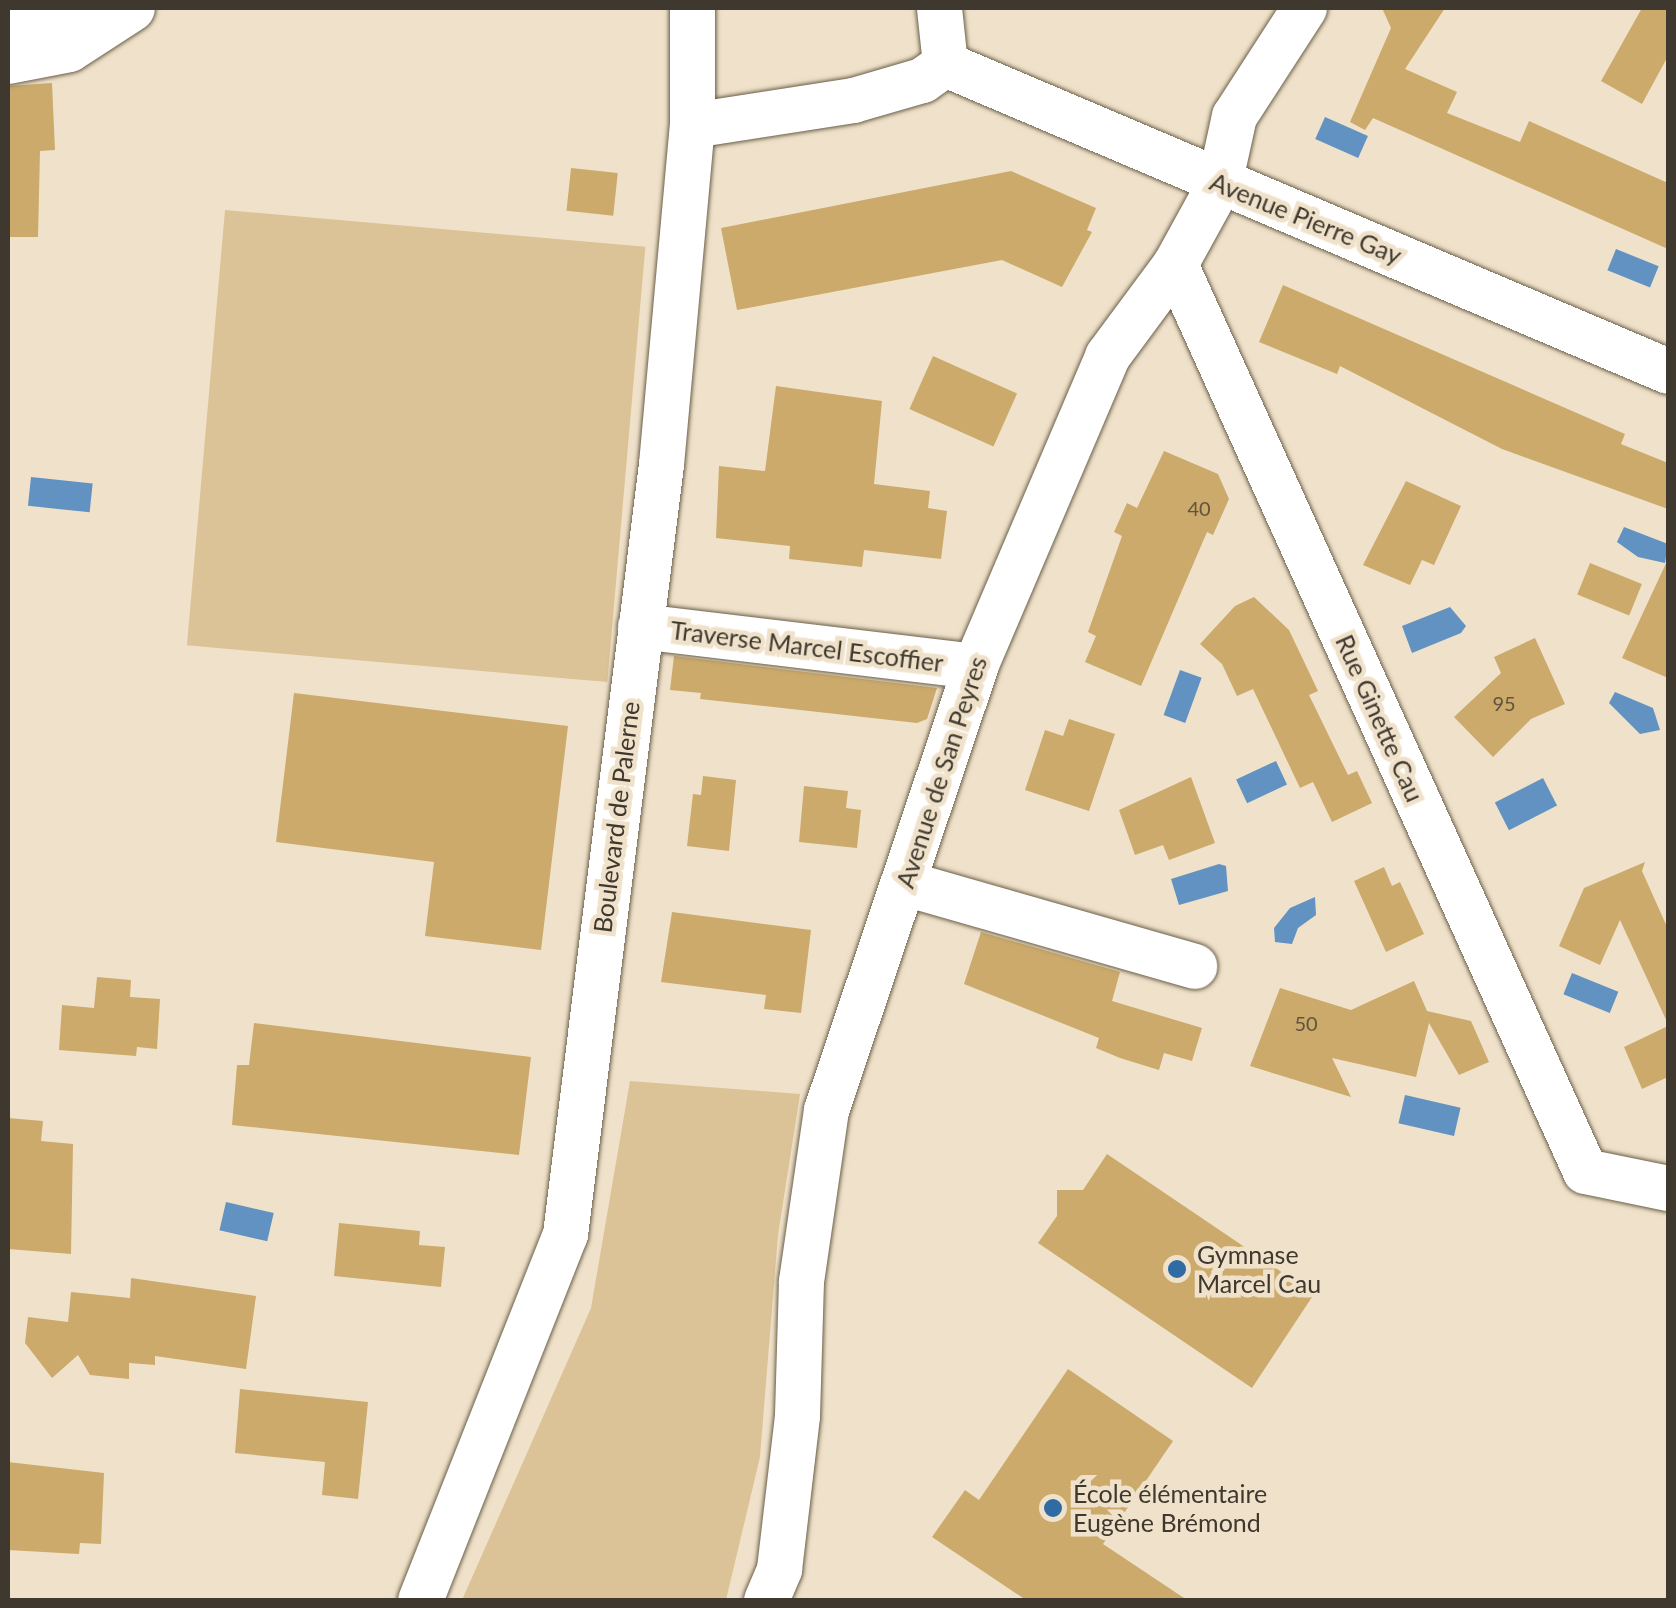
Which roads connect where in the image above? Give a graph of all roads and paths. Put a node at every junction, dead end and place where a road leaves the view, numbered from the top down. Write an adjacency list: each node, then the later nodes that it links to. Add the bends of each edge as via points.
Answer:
1 (86, 8): 6 (street, via 62,19)
2 (132, 8): 7 (street, via 70,49)
3 (692, 8): 9 (street, Boulevard de Palerne)
4 (939, 8): 8 (street)
5 (1304, 8): 10 (street, Avenue de San Peyres, via 1234,116)
6 (8, 24)
7 (8, 61)
8 (944, 64): 9 (street, via 922,80 852,100); 10 (street, Avenue Pierre Gay, via 1143,145)
9 (692, 125): 13 (street, Boulevard de Palerne)
10 (1219, 184): 11 (street, Avenue de San Peyres); 12 (street, Avenue Pierre Gay)
11 (1175, 264): 14 (street, Avenue de San Peyres, via 1107,356); 17 (street, Rue Ginette Cau, via 1585,1171)
12 (1668, 370)
13 (640, 626): 14 (street, Traverse Marcel Escoffier); 18 (street, Boulevard de Palerne, via 565,1234)
14 (975, 666): 15 (street, Avenue de San Peyres)
15 (905, 883): 16 (street); 19 (street, Avenue de San Peyres, via 826,1110 801,1282 797,1415 779,1568)
16 (1194, 966)
17 (1668, 1188)
18 (420, 1600)
19 (766, 1600)

